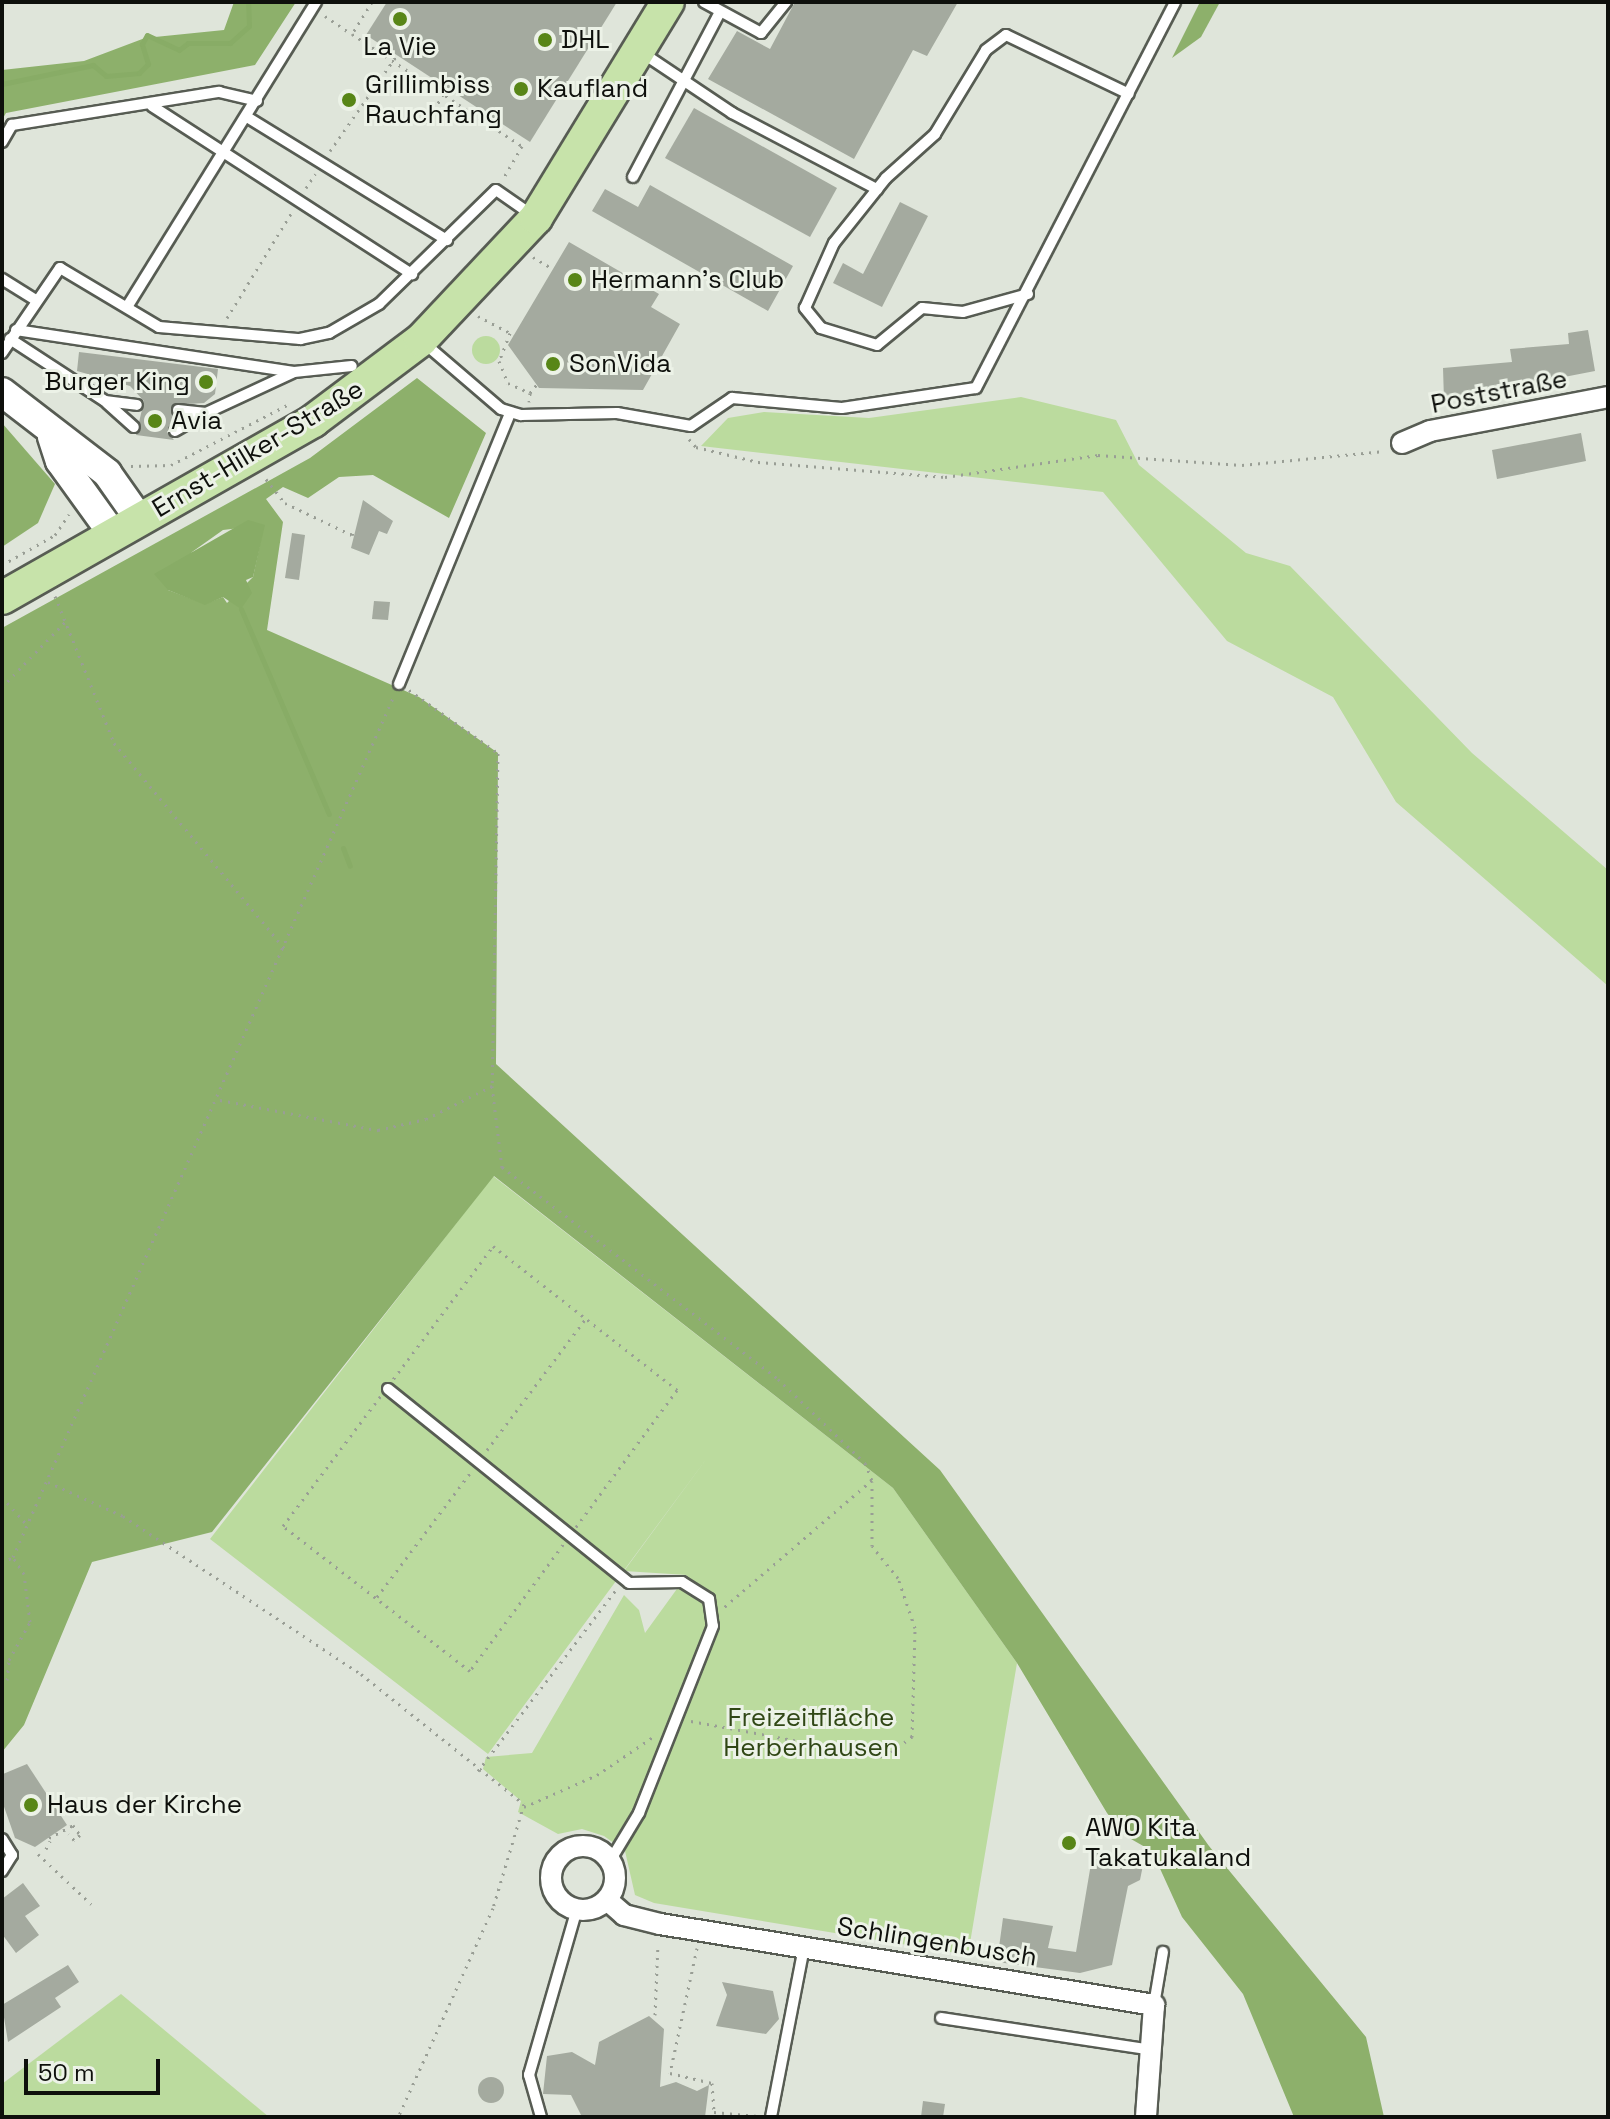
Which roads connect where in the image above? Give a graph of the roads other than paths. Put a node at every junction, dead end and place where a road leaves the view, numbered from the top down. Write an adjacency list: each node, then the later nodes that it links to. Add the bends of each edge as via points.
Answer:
1 (668, 2): 7 (main road, Ernst-Hilker-Straße)
2 (704, 2): 6 (lane)
3 (786, 2): 6 (lane, via 766,33)
4 (1175, 2): 9 (lane)
5 (315, 5): 10 (lane)
6 (720, 12): 8 (lane)
7 (640, 52): 8 (lane); 17 (main road, Ernst-Hilker-Straße)
8 (685, 78): 15 (lane); 16 (lane, via 732,113)
9 (1129, 94): 16 (lane, via 1006,35 986,50 935,134); 21 (lane)
10 (257, 101): 11 (lane, via 219,92); 12 (lane)
11 (152, 106): 13 (lane, via 12,125); 14 (lane)
12 (247, 117): 14 (lane); 18 (lane)
13 (2, 142)
14 (224, 154): 19 (lane); 23 (lane)
15 (633, 177)
16 (877, 189): 21 (lane, via 806,294 805,308 821,328 877,345 922,308 963,312)
17 (536, 218): 18 (lane, via 496,190); 25 (main road, Ernst-Hilker-Straße)
18 (447, 240): 19 (lane)
19 (412, 274): 23 (lane, via 329,333 300,339 159,327)
20 (2, 279): 22 (lane)
21 (1028, 294): 35 (lane, via 987,374 968,392 842,408 732,398 701,424 617,413)
22 (35, 300): 23 (lane, via 60,268); 24 (lane)
23 (127, 307)
24 (13, 335): 26 (lane); 28 (lane); 31 (lane)
25 (421, 340): 35 (lane); 39 (main road, Ernst-Hilker-Straße, via 340,405)
26 (2, 353)
27 (352, 366): 28 (lane)
28 (294, 372): 34 (lane)
29 (2, 392): 39 (street, via 52,437 107,473)
30 (1608, 397): 38 (street, Poststraße)
31 (105, 401): 32 (lane); 36 (lane)
32 (137, 405)
33 (178, 410): 34 (lane)
34 (206, 413): 37 (lane)
35 (510, 413): 41 (lane)
36 (134, 427)
37 (175, 431)
38 (1402, 443)
39 (127, 528): 40 (main road, Ernst-Hilker-Straße)
40 (2, 598)
41 (399, 684)
42 (388, 1389): 44 (lane, via 624,1578 695,1586 716,1615 639,1813)
43 (2, 1839): 45 (lane, via 12,1855)
44 (610, 1861): 46 (street, via 614,1885); 47 (street, via 584,1846 557,1860 554,1890)
45 (2, 1871)
46 (607, 1900): 47 (street); 48 (street, Schlingenbusch, via 624,1915 660,1924)
47 (577, 1909): 53 (lane, via 529,2075)
48 (804, 1946): 50 (street, Schlingenbusch); 54 (lane)
49 (1163, 1952): 50 (lane)
50 (1154, 2005): 52 (street)
51 (941, 2018): 52 (lane)
52 (1153, 2050): 55 (street)
53 (541, 2117)
54 (768, 2117)
55 (1146, 2117)

